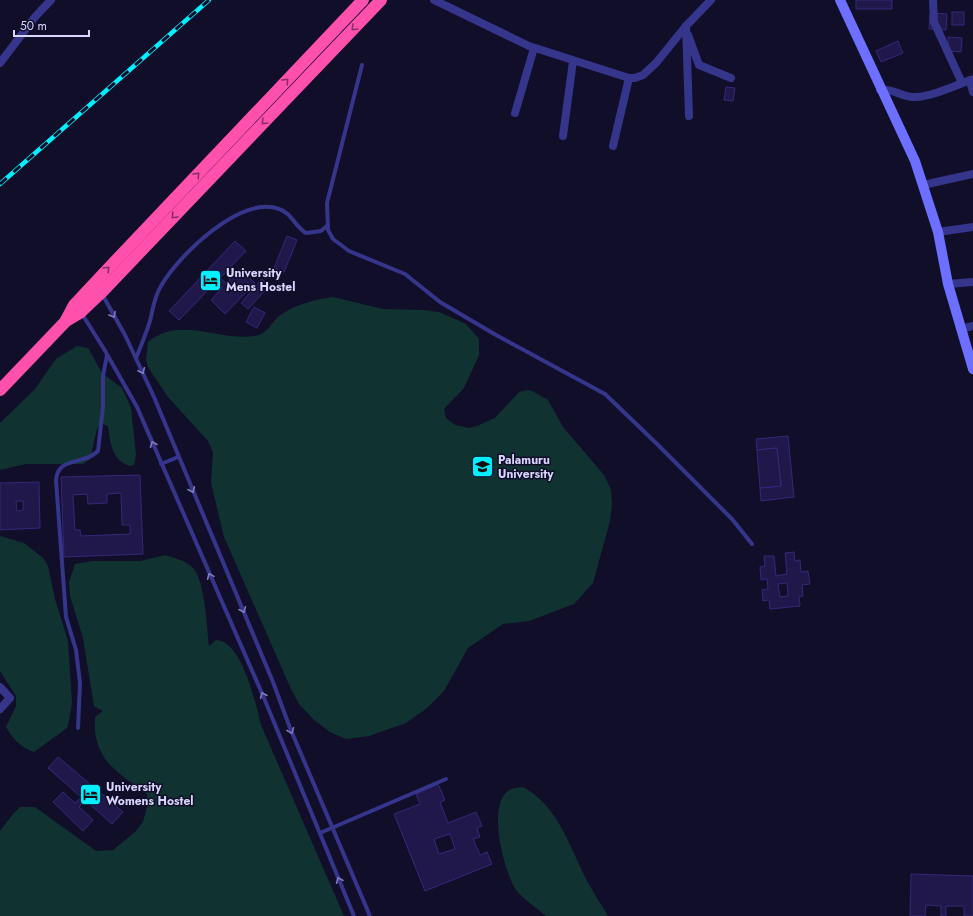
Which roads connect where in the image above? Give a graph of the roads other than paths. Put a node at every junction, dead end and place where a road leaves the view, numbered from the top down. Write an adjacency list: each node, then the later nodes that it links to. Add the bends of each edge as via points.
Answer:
1 (51, 0): 11 (street)
2 (363, 0): 29 (highway, one-way to 2)
3 (381, 0): 29 (highway, one-way to 29)
4 (434, 0): 9 (street)
5 (710, 0): 8 (street)
6 (840, 0): 16 (street)
7 (933, 0): 15 (street, via 934,22)
8 (686, 26): 13 (street, via 643,75); 14 (street, via 699,65); 19 (street)
9 (534, 48): 10 (street); 18 (street)
10 (573, 61): 13 (street); 20 (street)
11 (0, 63)
12 (362, 64): 24 (lane, via 327,203)
13 (629, 78): 21 (street)
14 (731, 78)
15 (968, 81): 16 (street, via 924,97 911,97 895,91); 17 (street)
16 (880, 90): 23 (street, via 915,161)
17 (973, 92)
18 (514, 113)
19 (689, 116)
20 (563, 136)
21 (613, 146)
22 (973, 174): 23 (street)
23 (923, 185): 26 (street)
24 (328, 225): 34 (lane, via 321,230 306,233 279,208 239,212 224,221 182,257 166,277 154,300 150,322); 39 (lane, via 333,238 349,251 405,274 440,302 605,394 732,519)
25 (973, 227): 26 (street)
26 (938, 232): 28 (street)
27 (973, 282): 28 (street)
28 (948, 284): 32 (street)
29 (97, 290): 30 (highway); 34 (lane, one-way to 34)
30 (77, 309): 33 (lane); 36 (highway)
31 (973, 326): 32 (street)
32 (961, 329): 35 (street)
33 (107, 355): 38 (lane, one-way to 33, via 136,407); 42 (lane, via 103,376 103,407 98,451 88,459 61,466 56,480 66,617 76,650 80,683)
34 (136, 358): 37 (lane, one-way to 37)
35 (973, 369)
36 (0, 390)
37 (178, 457): 38 (lane); 44 (lane, one-way to 44)
38 (161, 464): 45 (lane, one-way to 38)
39 (752, 544)
40 (0, 687): 41 (street, via 10,698)
41 (0, 709)
42 (78, 728)
43 (446, 779): 44 (lane)
44 (333, 827): 45 (lane); 47 (lane)
45 (320, 833): 46 (lane, one-way to 45)
46 (354, 916)
47 (370, 916)

